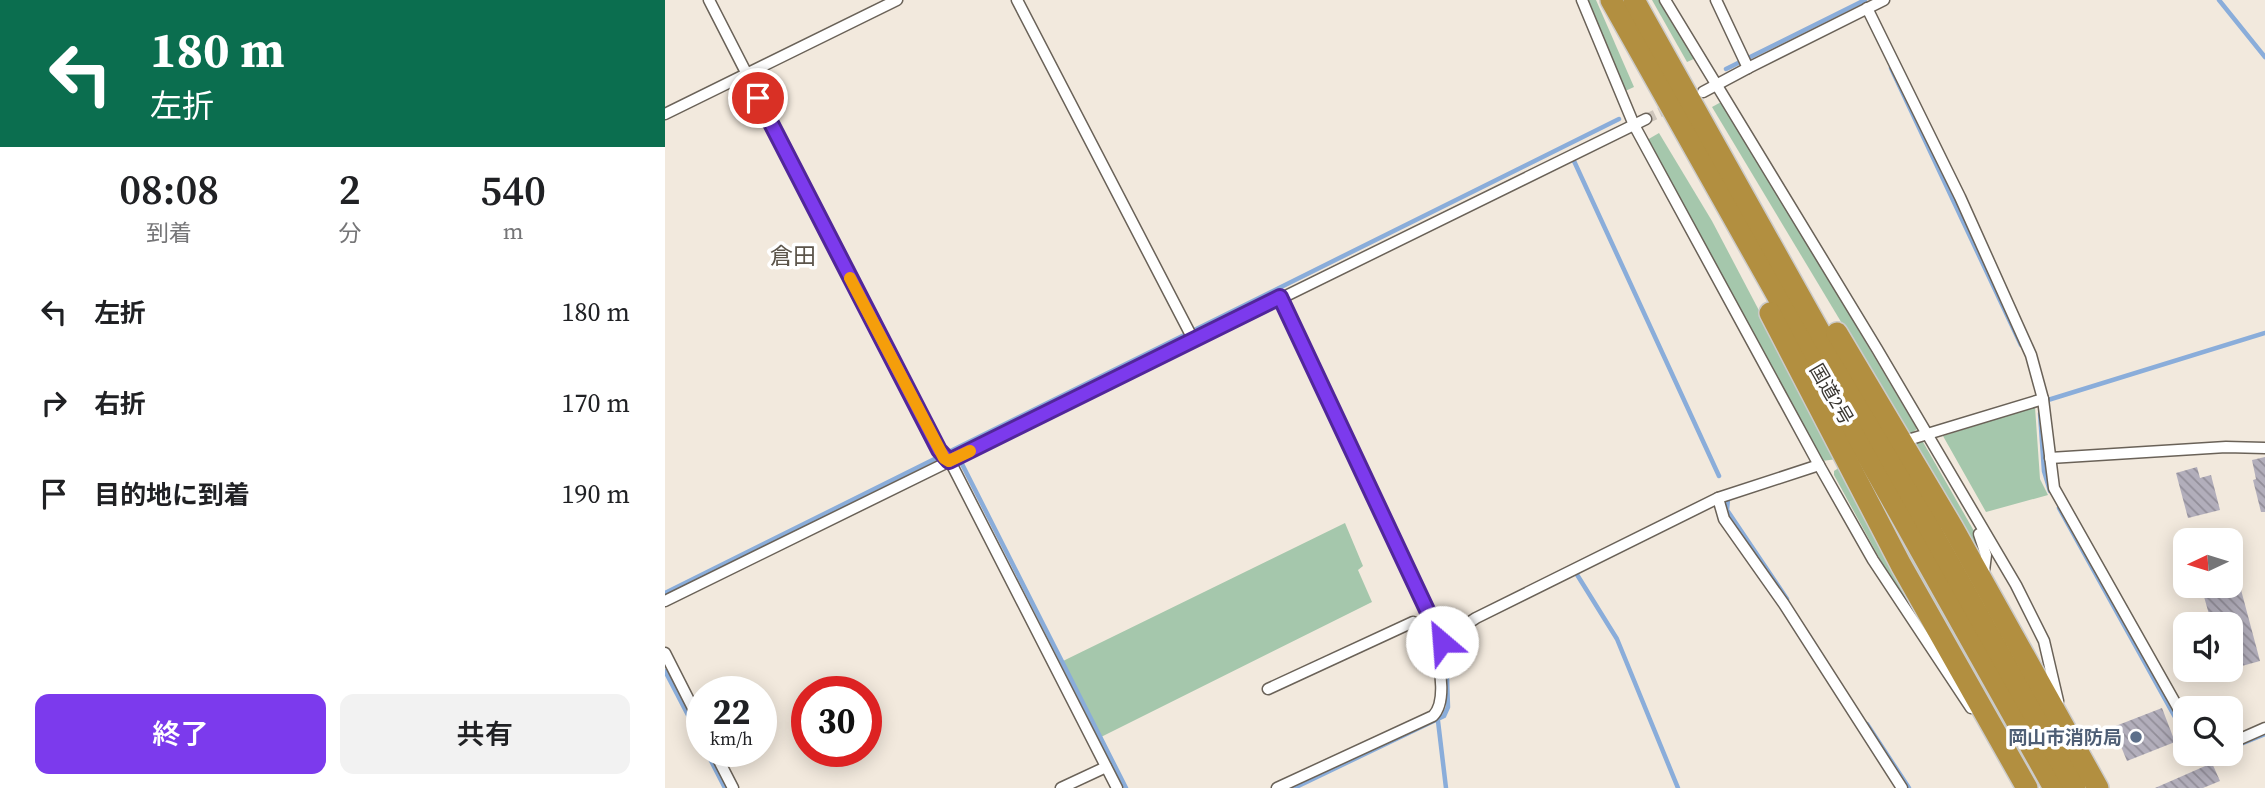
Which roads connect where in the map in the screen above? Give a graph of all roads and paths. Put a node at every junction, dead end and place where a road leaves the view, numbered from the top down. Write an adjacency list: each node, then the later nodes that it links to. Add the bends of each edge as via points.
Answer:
1 (709, 0): 13 (street)
2 (897, 0): 13 (street)
3 (1017, 0): 21 (street)
4 (1582, 0): 18 (street)
5 (1611, 0): 19 (highway, 国道2号)
6 (1634, 0): 11 (highway, 国道2号)
7 (1665, 0): 14 (street)
8 (1716, 0): 12 (street)
9 (1884, 0): 10 (street)
10 (1867, 8): 12 (street); 22 (street, via 2014,314 2039,376)
11 (1661, 48): 32 (highway, 国道2号); 33 (highway, via 1799,267)
12 (1746, 63): 14 (street)
13 (746, 75): 16 (street); 26 (street)
14 (1718, 84): 15 (street); 23 (street)
15 (1703, 92)
16 (665, 114)
17 (1646, 119): 18 (street)
18 (1634, 125): 20 (street); 29 (street)
19 (1745, 240): 32 (highway, 国道2号); 50 (highway, via 1752,278 1901,565)
20 (1280, 297): 21 (street); 35 (street)
21 (1191, 336): 26 (street)
22 (2043, 399): 23 (street); 27 (street)
23 (1927, 434): 24 (street); 30 (street)
24 (1911, 439)
25 (2265, 448): 27 (street)
26 (945, 457): 34 (street); 43 (street)
27 (2050, 458): 39 (street, via 2054,488)
28 (1839, 463): 29 (street)
29 (1820, 467): 31 (street); 50 (street, via 1873,560)
30 (1948, 468): 33 (street, via 1984,545); 41 (street, via 2044,641)
31 (1718, 498): 35 (street, via 1476,618); 49 (street, via 1724,519)
32 (1930, 547): 51 (highway, 国道2号); 52 (highway, 国道2号)
33 (1983, 580): 41 (highway)
34 (665, 601)
35 (1439, 647): 37 (street, via 1413,622); 48 (street, via 1441,703 1433,716)
36 (665, 653): 38 (street)
37 (1268, 689)
38 (686, 694)
39 (2173, 699)
40 (2265, 728): 42 (street)
41 (2069, 737): 53 (highway)
42 (2243, 738)
43 (1105, 766): 46 (street); 47 (street)
44 (722, 767): 45 (street)
45 (733, 788)
46 (1061, 788)
47 (1117, 788)
48 (1277, 788)
49 (1902, 788)
50 (2026, 788)
51 (2054, 788)
52 (2075, 788)
53 (2098, 788)

